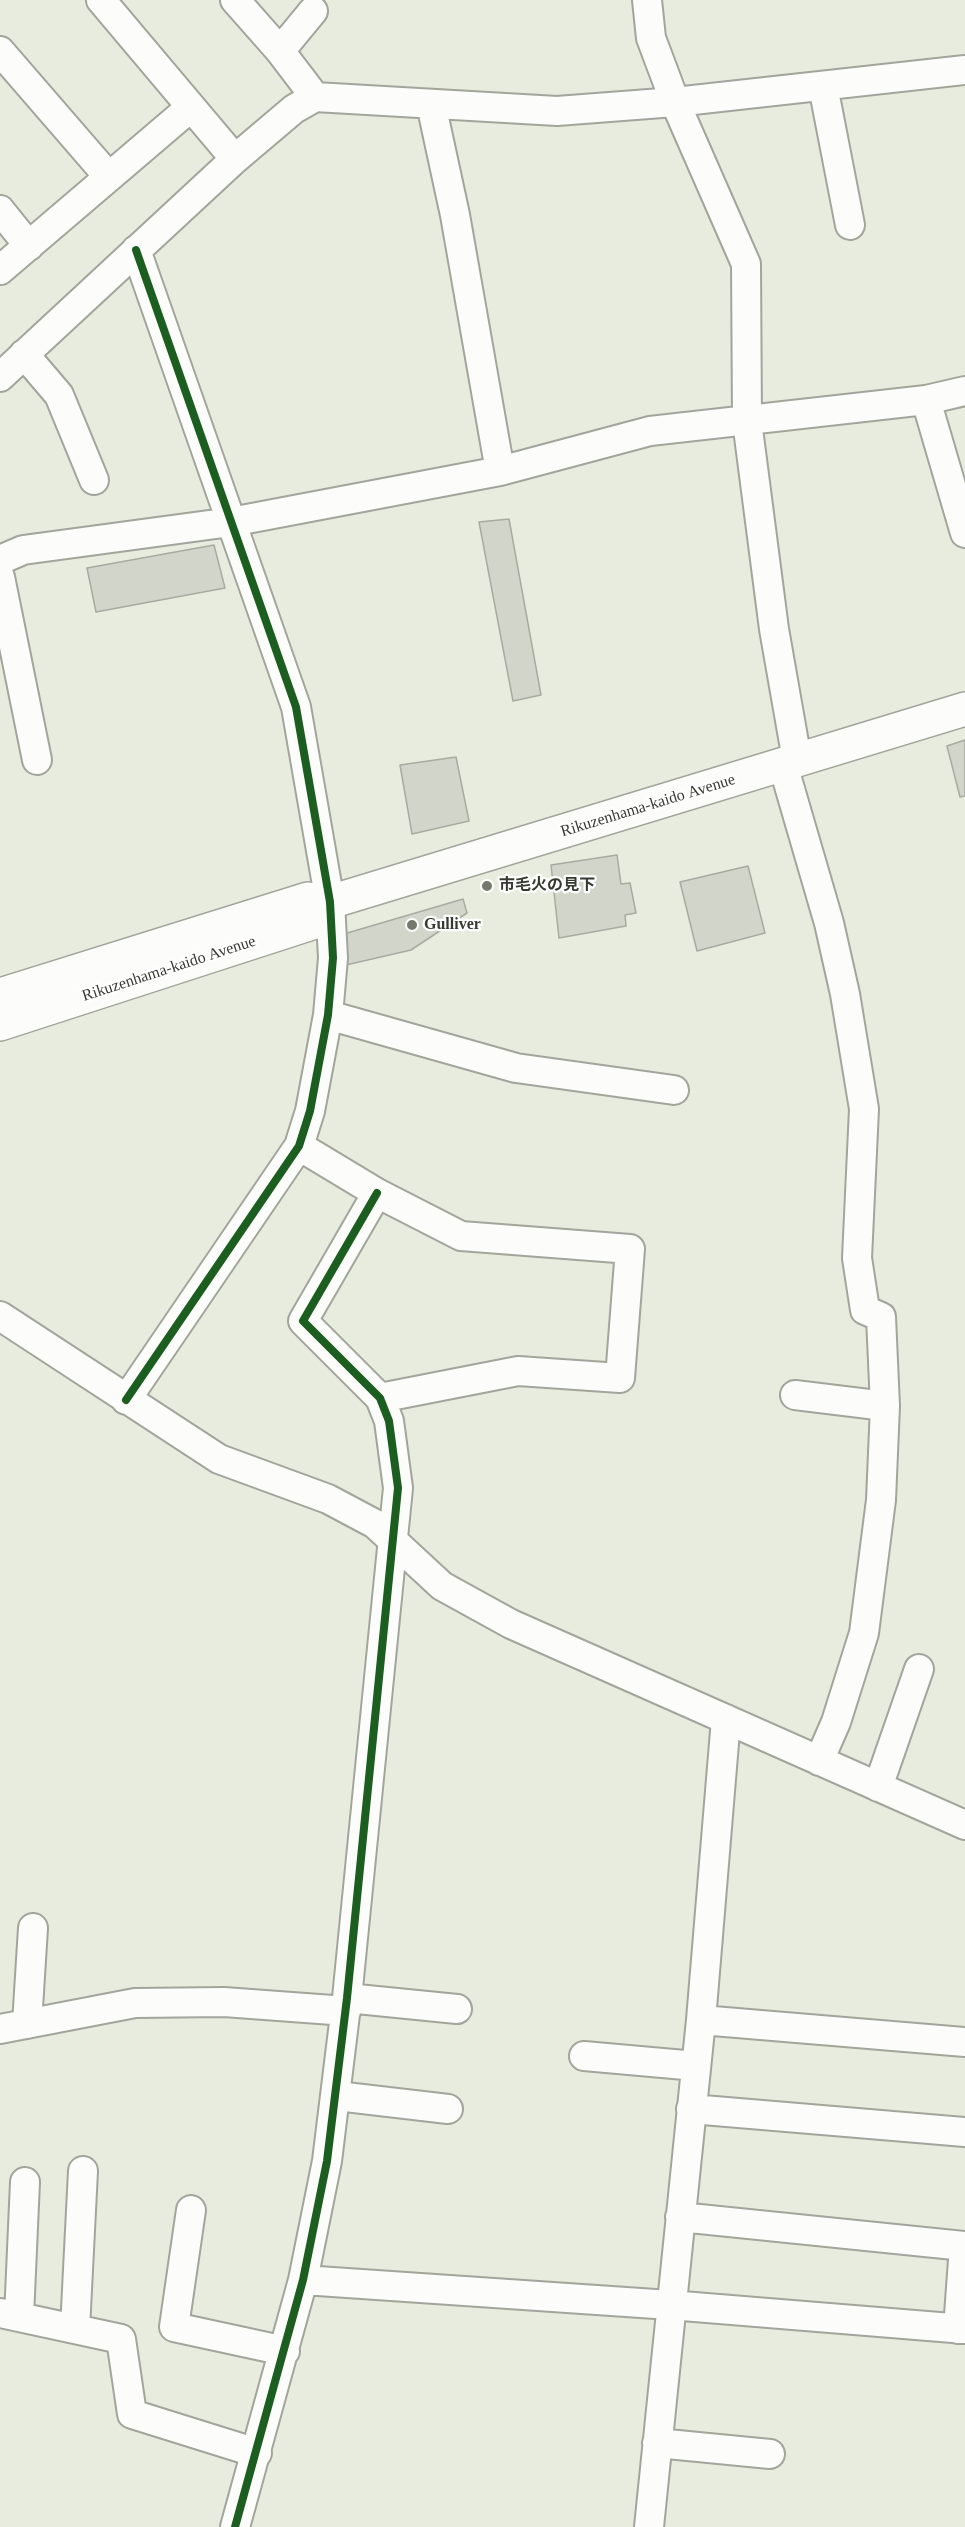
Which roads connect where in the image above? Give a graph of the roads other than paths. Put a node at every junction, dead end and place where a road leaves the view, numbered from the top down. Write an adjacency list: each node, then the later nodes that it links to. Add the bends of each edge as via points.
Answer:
1 (101, 0): 12 (street)
2 (235, 0): 6 (street)
3 (647, 0): 10 (street, via 651,38)
4 (313, 10): 6 (street)
5 (0, 51): 14 (street)
6 (280, 51): 9 (street)
7 (965, 70): 8 (street)
8 (823, 86): 10 (street); 16 (street)
9 (315, 97): 11 (street); 13 (street, via 294,109)
10 (675, 102): 11 (street, via 557,111); 24 (street, via 746,264)
11 (431, 104): 25 (street, via 455,215)
12 (191, 107): 13 (street); 14 (street)
13 (234, 159): 18 (street)
14 (109, 177): 17 (street)
15 (0, 210): 17 (street)
16 (850, 225)
17 (29, 246): 19 (street)
18 (136, 250): 20 (street); 27 (street)
19 (0, 270)
20 (24, 354): 21 (street); 26 (street, via 59,395)
21 (0, 377)
22 (965, 391): 23 (street)
23 (926, 400): 24 (street); 28 (street)
24 (747, 421): 25 (street, via 650,431); 33 (street)
25 (500, 471): 27 (street)
26 (94, 480)
27 (231, 522): 29 (street, via 22,550); 34 (street, via 296,707)
28 (965, 533)
29 (0, 560)
30 (0, 577): 32 (street)
31 (965, 709): 33 (highway, Rikuzenhama-kaido Avenue)
32 (36, 760)
33 (790, 762): 34 (highway, Rikuzenhama-kaido Avenue); 45 (street, via 829,923 864,1109 857,1258 865,1310 881,1317)
34 (330, 902): 35 (highway, Rikuzenhama-kaido Avenue, via 308,899); 36 (street, via 333,958); 37 (highway, Rikuzenhama-kaido Avenue, via 315,922)
35 (0, 995)
36 (328, 1015): 38 (street, via 516,1068); 39 (street, via 310,1111)
37 (0, 1024)
38 (674, 1090)
39 (298, 1146): 40 (street); 44 (street)
40 (377, 1193): 43 (street, via 303,1321); 43 (street, via 461,1236 630,1249 620,1378 518,1371)
41 (2, 1323): 44 (street)
42 (795, 1395): 45 (street)
43 (380, 1398): 46 (street, via 389,1421 398,1488)
44 (126, 1400): 46 (street, via 219,1459 328,1499 375,1524)
45 (885, 1406): 49 (street, via 881,1500 864,1633 836,1722)
46 (394, 1540): 48 (street, via 442,1586 501,1618); 53 (street)
47 (919, 1669): 50 (street)
48 (726, 1719): 49 (street); 55 (street)
49 (819, 1761): 50 (street)
50 (878, 1787): 51 (street)
51 (965, 1825)
52 (33, 1928): 56 (street)
53 (347, 2004): 54 (street); 56 (street, via 135,2003); 60 (street)
54 (457, 2009)
55 (701, 2020): 57 (street); 59 (street)
56 (13, 2026)
57 (965, 2042)
58 (584, 2056): 59 (street)
59 (696, 2066): 62 (street)
60 (337, 2096): 61 (street); 68 (street)
61 (448, 2109)
62 (691, 2109): 63 (street); 67 (street)
63 (965, 2132)
64 (83, 2171): 71 (street)
65 (25, 2182): 70 (street)
66 (191, 2210): 73 (street, via 174,2327)
67 (680, 2217): 69 (street); 72 (street, via 964,2246)
68 (303, 2280): 69 (street); 73 (street)
69 (670, 2305): 72 (street); 74 (street)
70 (10, 2315): 71 (street)
71 (75, 2329): 75 (street, via 121,2339 132,2414)
72 (961, 2329)
73 (285, 2351): 75 (street)
74 (657, 2443): 76 (street); 78 (street)
75 (257, 2454): 77 (street)
76 (770, 2454)
77 (235, 2527)
78 (649, 2527)

